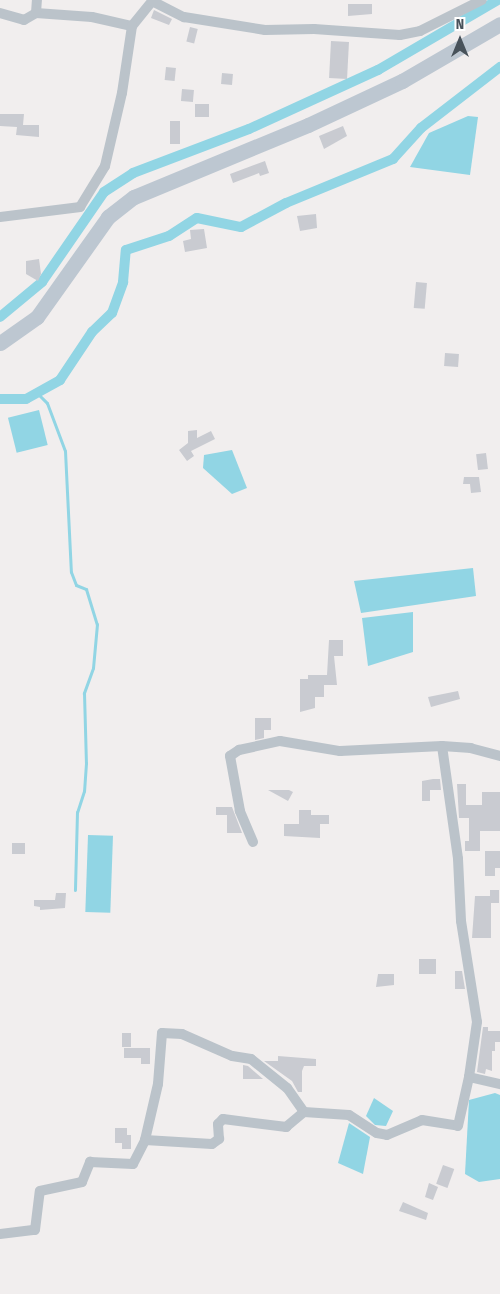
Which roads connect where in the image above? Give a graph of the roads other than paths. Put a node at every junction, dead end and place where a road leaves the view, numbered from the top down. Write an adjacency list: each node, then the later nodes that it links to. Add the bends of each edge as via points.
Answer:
1 (37, 0): 4 (street)
2 (482, 0): 6 (street, via 420,31 400,34 265,30 184,17 152,1)
3 (0, 12): 4 (street, via 24,20)
4 (36, 13): 6 (street, via 92,18)
5 (500, 24): 8 (street, via 402,81 308,125 134,196 108,217 37,317)
6 (132, 26): 7 (street, via 122,93 105,166 80,206)
7 (0, 217)
8 (0, 343)
9 (442, 746): 10 (street, via 471,748); 11 (street, via 340,751 280,740 239,750 230,756 240,811); 12 (street, via 458,859 461,922 477,1022)
10 (500, 756)
11 (253, 842)
12 (468, 1077): 13 (street); 14 (street, via 458,1126 422,1120 387,1135 377,1133 349,1115)
13 (500, 1084)
14 (304, 1112): 15 (street, via 286,1127 223,1119 218,1124 219,1139 212,1144); 15 (street, via 287,1088 251,1059 232,1056 182,1034 162,1033 158,1084)
15 (145, 1140): 16 (street, via 133,1164 90,1162 82,1182 40,1191 35,1230)
16 (0, 1234)

